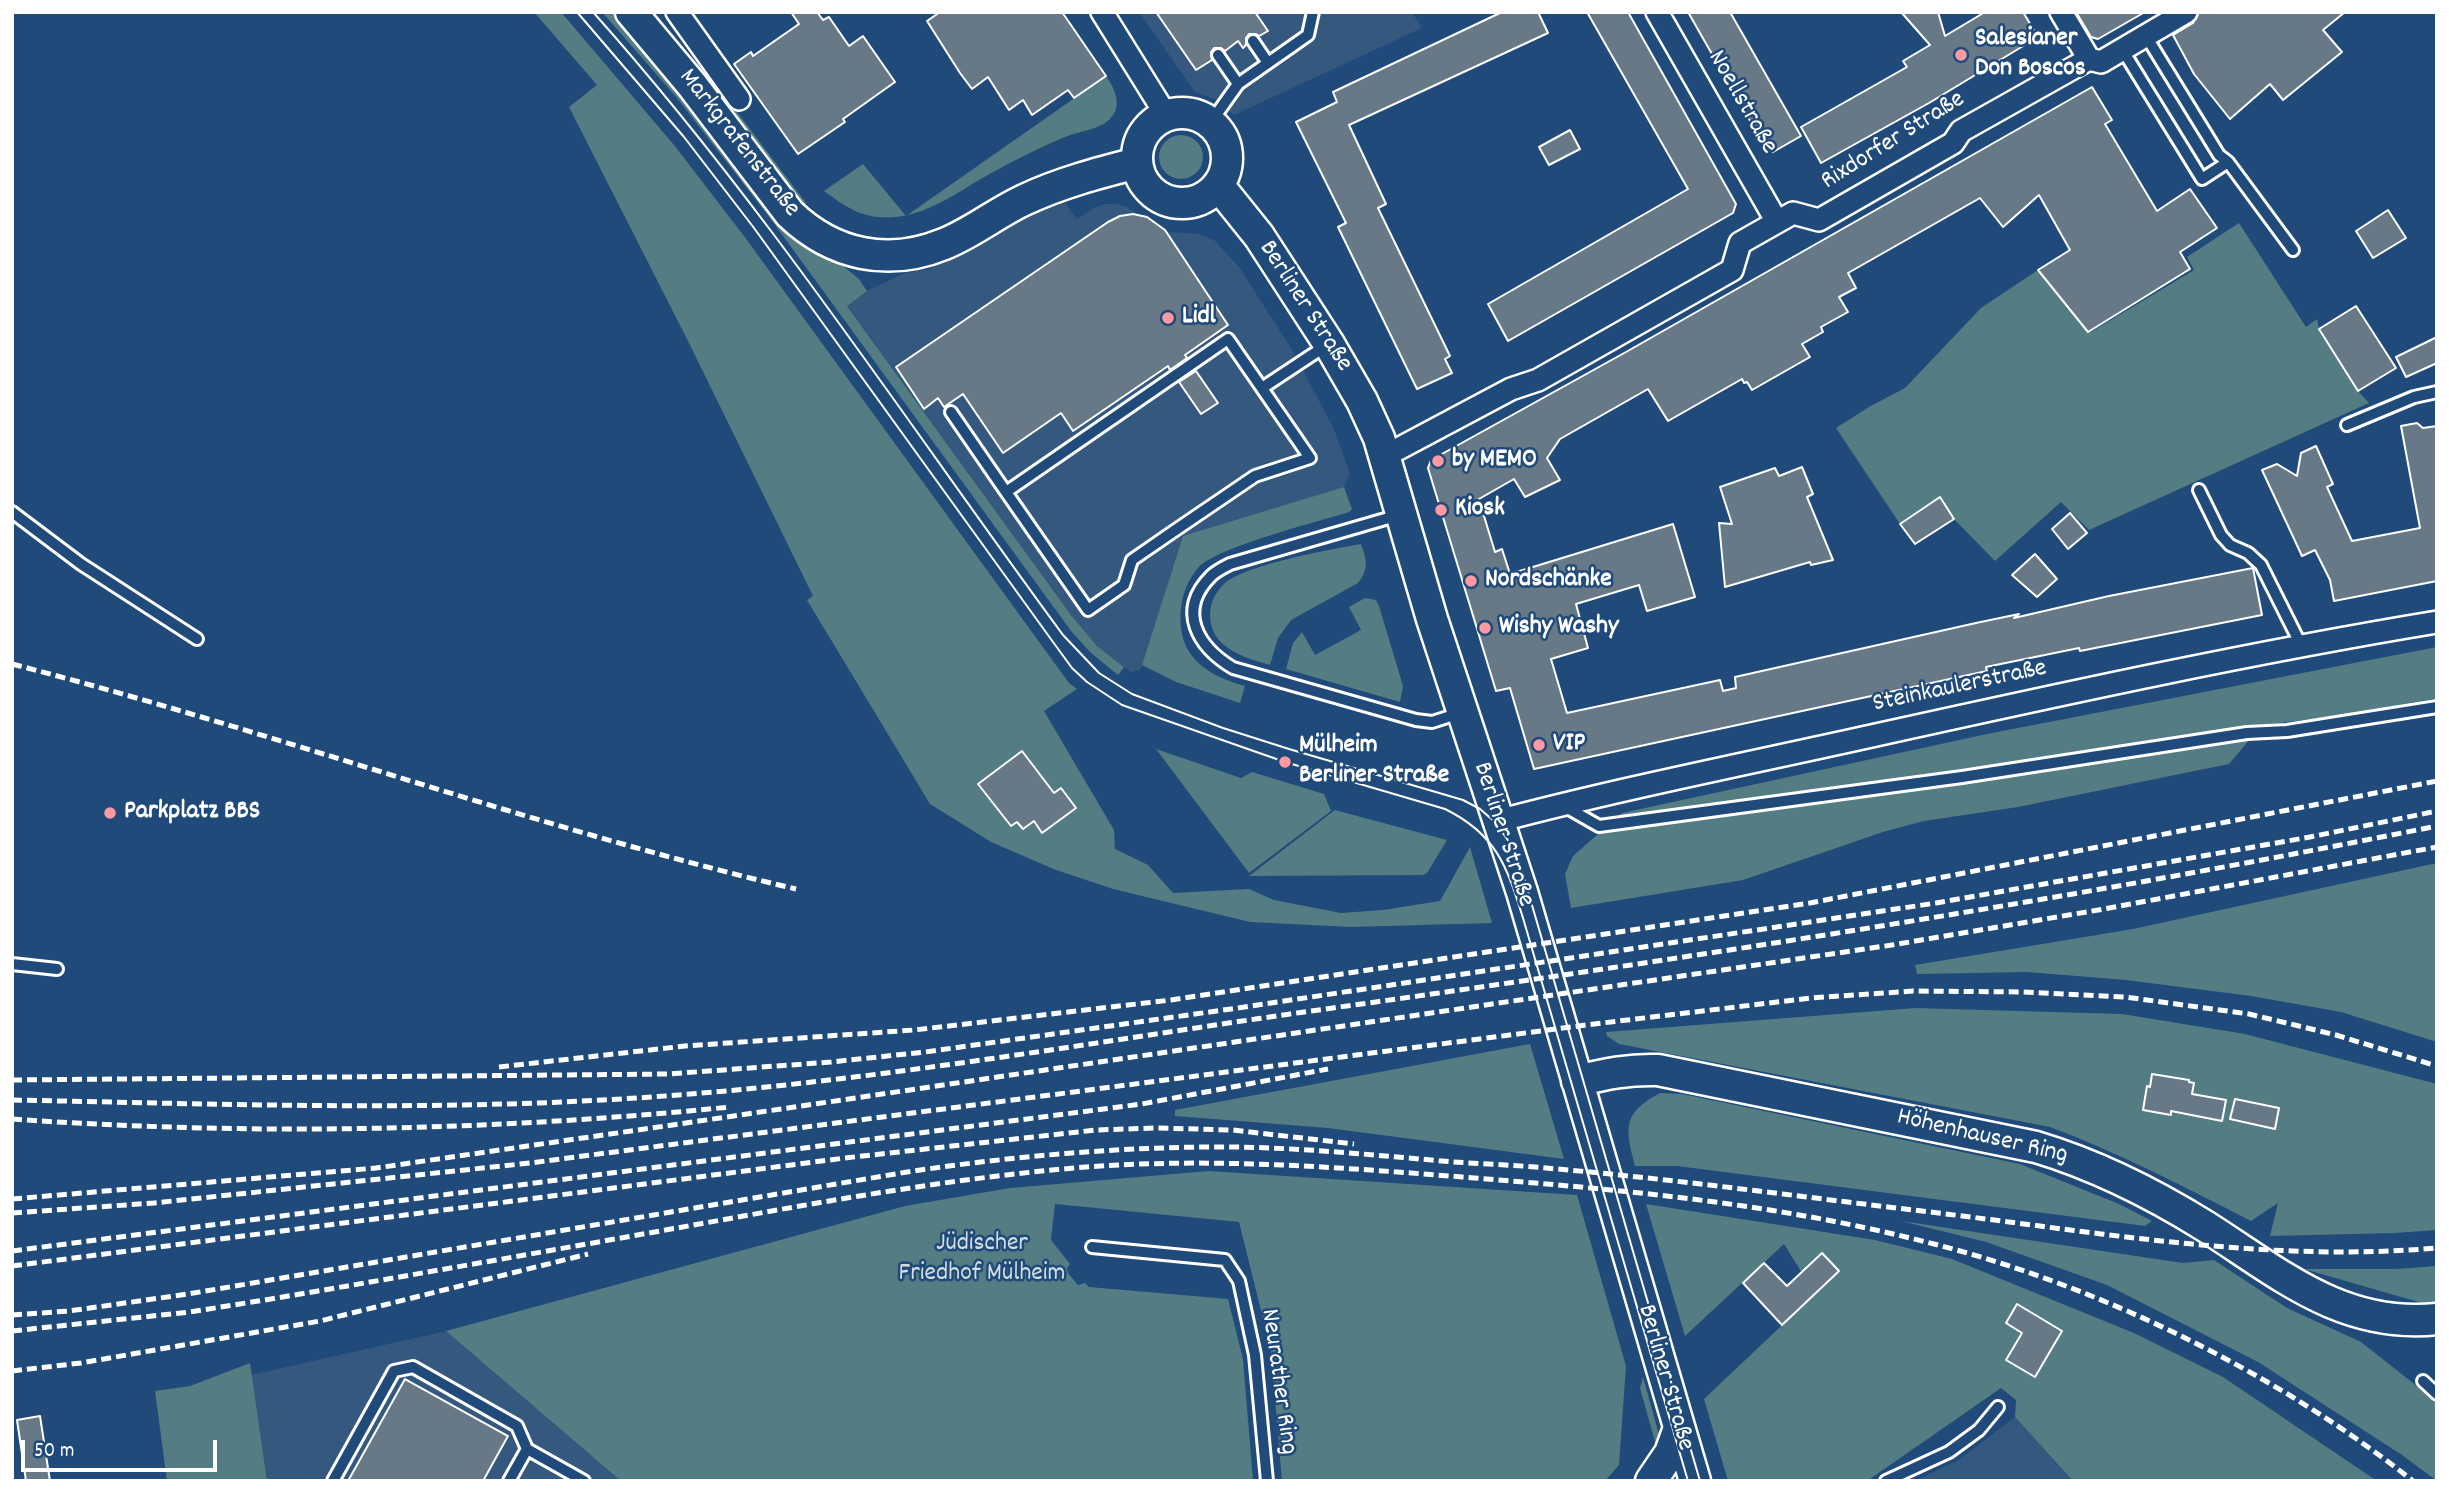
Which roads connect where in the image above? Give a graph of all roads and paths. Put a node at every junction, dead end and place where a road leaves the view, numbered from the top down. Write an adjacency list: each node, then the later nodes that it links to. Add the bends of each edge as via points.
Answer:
1 (631, 12): 14 (main road, Markgrafenstraße)
2 (677, 12): 14 (street, Markgrafenstraße)
3 (1102, 12): 17 (street)
4 (1313, 12): 13 (lane, via 1308,35)
5 (1657, 12): 22 (street, Noellstraße)
6 (2061, 12): 12 (street)
7 (2186, 12): 8 (street, Rixdorfer Straße)
8 (2146, 36): 10 (street, Rixdorfer Straße); 19 (lane, via 2219,155)
9 (1253, 41): 13 (lane)
10 (2122, 50): 12 (street, Rixdorfer Straße, via 2101,62); 19 (lane, via 2202,179)
11 (1218, 55): 15 (lane)
12 (2089, 59): 22 (street, Rixdorfer Straße, via 1961,131 1953,143 1819,220 1793,213)
13 (1268, 62): 15 (lane)
14 (704, 76): 16 (street, Markgrafenstraße); 20 (main road, Markgrafenstraße, via 790,214 824,240 873,255 899,256 934,248 1053,187)
15 (1238, 84): 18 (lane)
16 (739, 99)
17 (1166, 115): 18 (main road, via 1189,113); 20 (main road, via 1143,134)
18 (1211, 122): 21 (main road, via 1221,134 1227,154)
19 (2228, 162): 23 (lane)
20 (1137, 163): 21 (main road, via 1147,187 1170,202 1196,201)
21 (1218, 186): 24 (main road, Berliner Straße, via 1259,236)
22 (1777, 222): 29 (street, Rixdorfer Straße, via 1740,243 1732,270 1538,380 1511,389)
23 (2294, 250)
24 (1329, 344): 25 (lane); 29 (main road, Berliner Straße, via 1362,401)
25 (1262, 388): 31 (lane, via 1228,339); 31 (lane, via 1310,458 1255,476 1177,528 1132,560 1124,585 1088,610)
26 (2437, 392): 28 (lane)
27 (951, 412): 31 (lane)
28 (2347, 425)
29 (1385, 456): 33 (main road, Berliner Straße)
30 (2199, 490): 36 (lane, via 2221,535 2261,565)
31 (1006, 492)
32 (12, 512): 35 (lane, via 81,564)
33 (1401, 514): 38 (main road, Berliner Straße); 38 (lane, via 1230,564 1212,575 1199,593 1194,612 1197,633 1205,647 1233,668 1416,720 1432,722)
34 (2437, 622): 36 (street, Steinkaulerstraße)
35 (197, 639)
36 (2301, 645): 39 (street, Steinkaulerstraße)
37 (2437, 707): 39 (lane, via 1599,826)
38 (1461, 713): 40 (main road, Berliner Straße)
39 (1562, 804): 40 (street, Steinkaulerstraße)
40 (1498, 821): 43 (main road, Berliner Straße)
41 (12, 964): 42 (lane)
42 (57, 969)
43 (1577, 1081): 45 (main road, Höhenhauser Ring, via 1633,1069 1658,1070 2036,1147 2077,1159 2142,1190 2335,1306 2377,1318); 49 (main road, Berliner Straße)
44 (1091, 1247): 54 (lane, Neurather Ring, via 1225,1260 1239,1281 1255,1355)
45 (2437, 1319)
46 (2423, 1381): 47 (lane)
47 (2437, 1394)
48 (1998, 1406): 57 (lane, via 1979,1430 1949,1452)
49 (1679, 1428): 55 (main road, via 1670,1453); 56 (main road, Berliner Straße)
50 (527, 1449): 51 (lane, via 517,1426 413,1367 394,1371); 52 (lane); 53 (lane)
51 (333, 1481)
52 (509, 1481)
53 (584, 1481)
54 (1267, 1481)
55 (1651, 1481)
56 (1695, 1481)
57 (1886, 1481)

